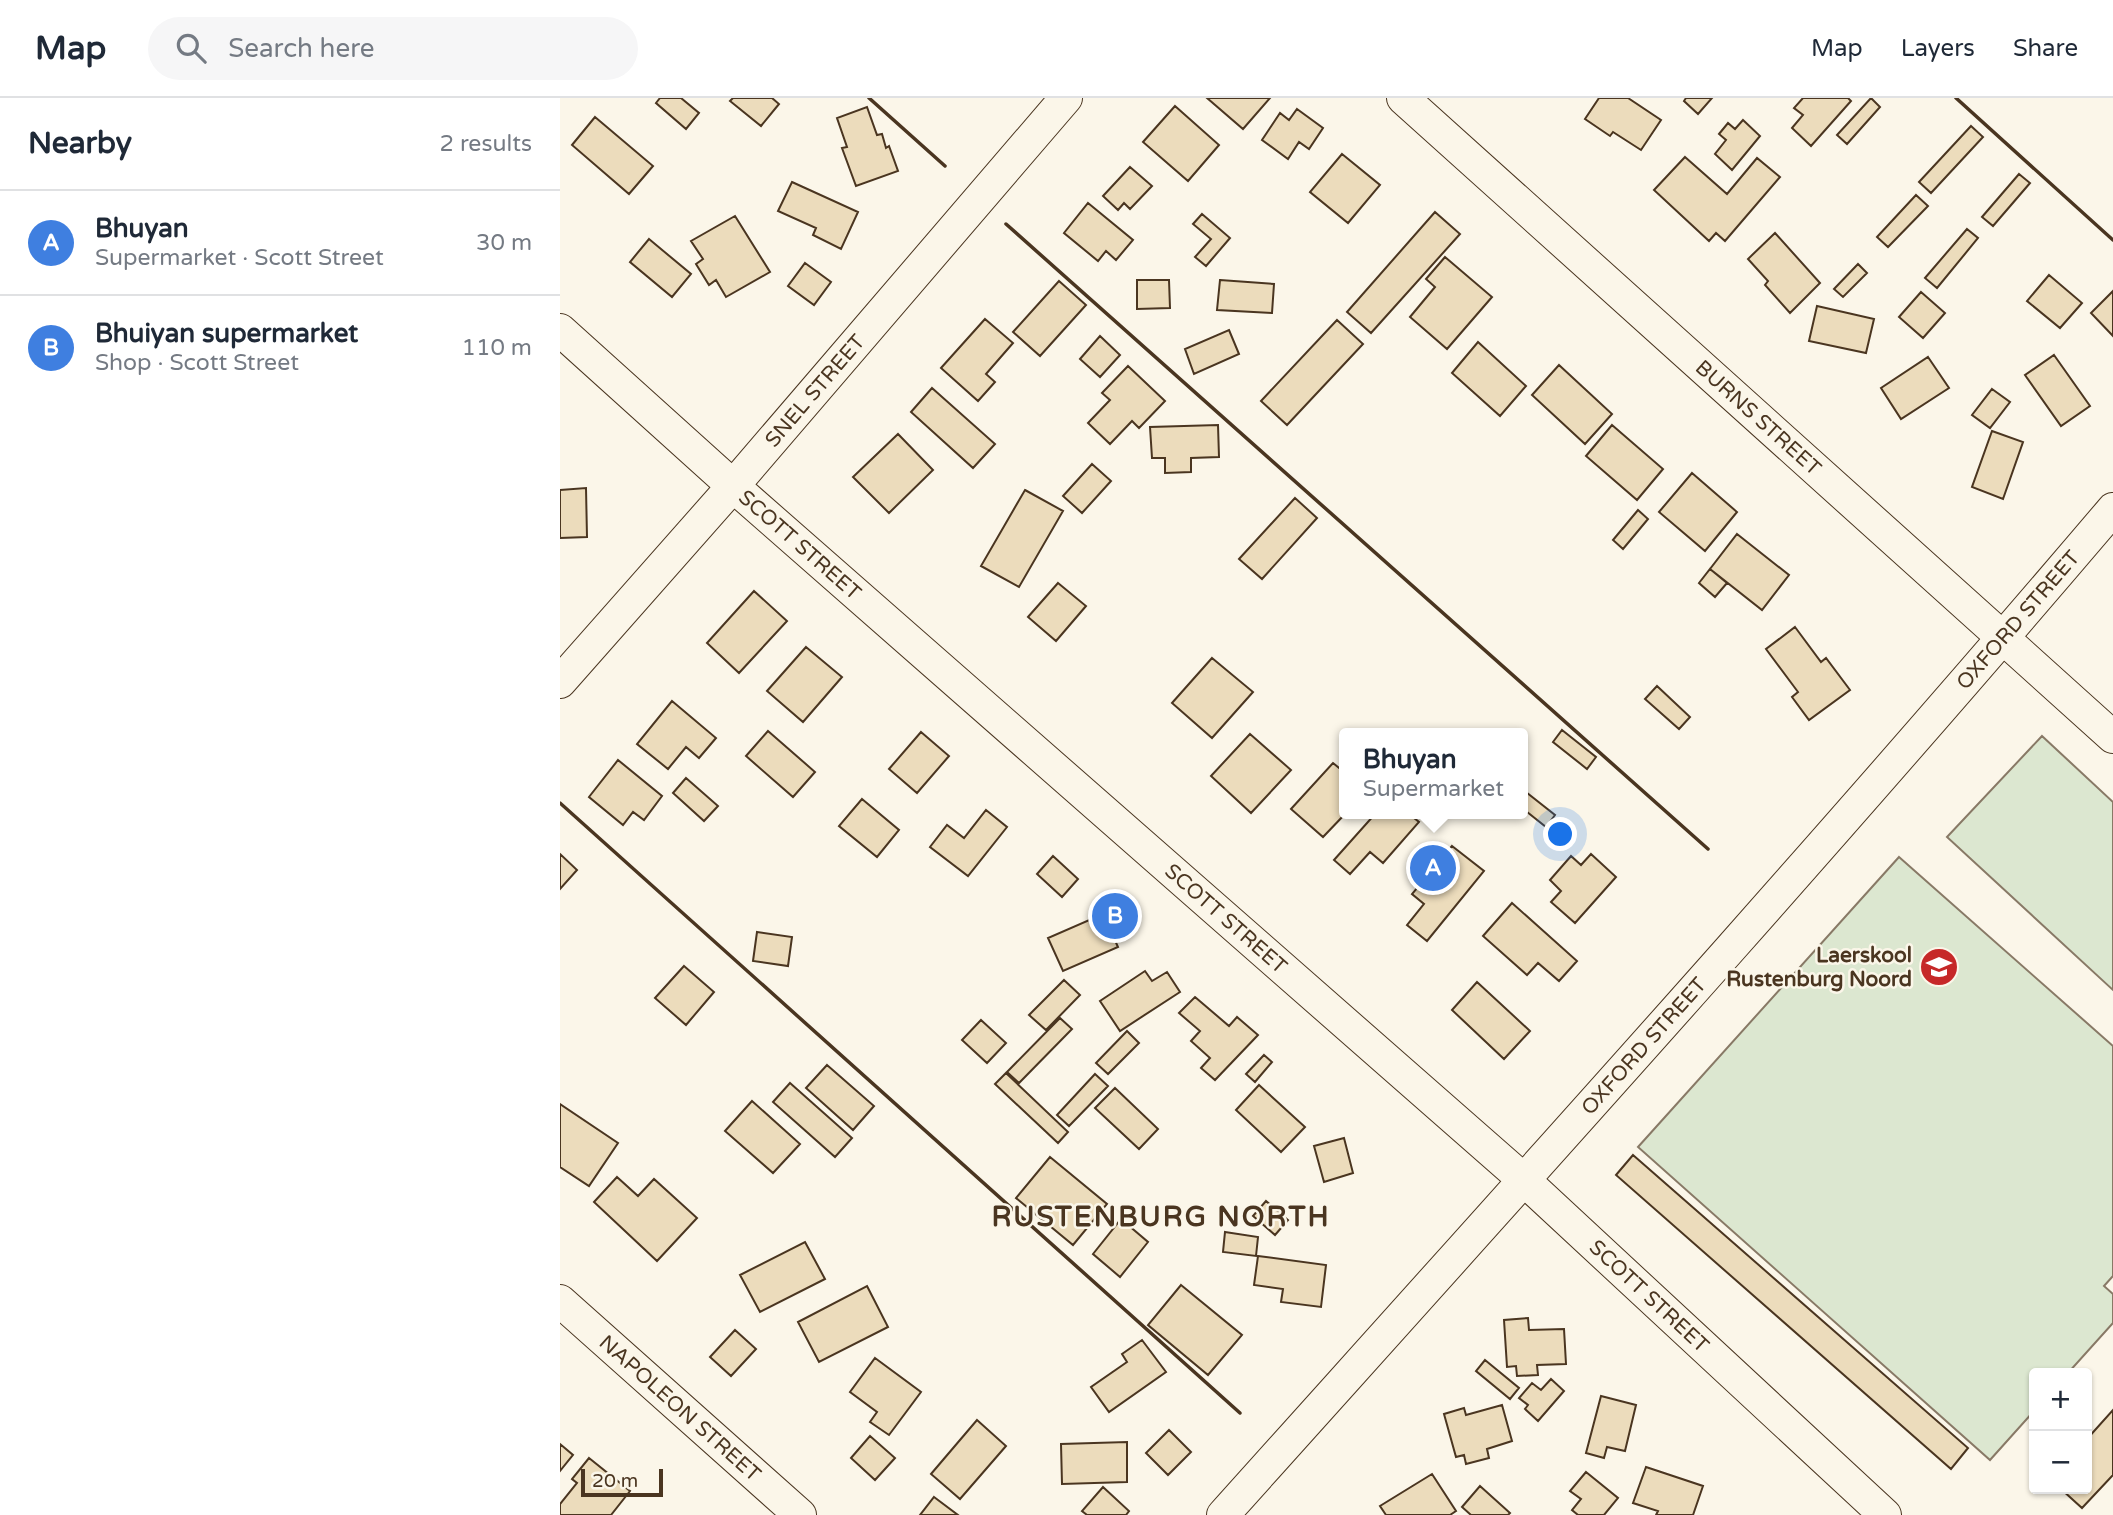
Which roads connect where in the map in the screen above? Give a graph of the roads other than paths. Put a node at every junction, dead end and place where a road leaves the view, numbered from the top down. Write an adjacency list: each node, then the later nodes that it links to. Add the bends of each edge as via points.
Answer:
1 (1066, 98): 4 (street, SNEL STREET)
2 (1402, 98): 6 (street, BURNS STREET)
3 (560, 330): 4 (street, SCOTT STREET)
4 (733, 486): 7 (street, SNEL STREET); 9 (street, SCOTT STREET)
5 (2113, 509): 6 (street, OXFORD STREET)
6 (2003, 639): 8 (street, BURNS STREET); 9 (street, OXFORD STREET)
7 (560, 682)
8 (2113, 737)
9 (1524, 1180): 12 (street, OXFORD STREET); 13 (street, SCOTT STREET)
10 (560, 1301): 11 (street, NAPOLEON STREET)
11 (800, 1515)
12 (1223, 1515)
13 (1885, 1515)

